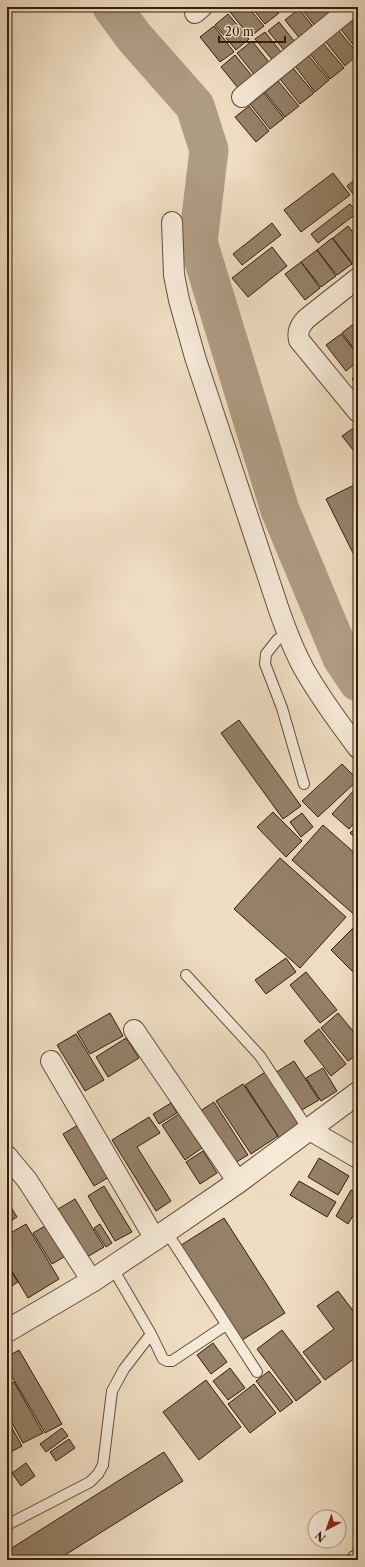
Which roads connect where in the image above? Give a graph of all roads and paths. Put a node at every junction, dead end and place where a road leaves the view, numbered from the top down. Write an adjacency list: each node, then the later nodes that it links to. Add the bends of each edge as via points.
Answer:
1 (352, 7): 2 (street)
2 (242, 97)
3 (172, 222): 6 (street, via 174,275 194,356)
4 (358, 278): 5 (street, via 306,319 298,332 299,340)
5 (358, 412)
6 (287, 633): 7 (street, via 303,668 319,694); 8 (lane, via 277,640 266,654 265,664 282,708)
7 (358, 748)
8 (304, 784)
9 (186, 975): 13 (lane, via 260,1056)
10 (134, 1030): 16 (street)
11 (51, 1061): 17 (street)
12 (358, 1093): 13 (street)
13 (308, 1129): 15 (street); 16 (street)
14 (7, 1156): 19 (street, via 27,1180)
15 (358, 1158)
16 (238, 1182): 17 (street)
17 (161, 1235): 18 (street); 20 (lane)
18 (112, 1267): 19 (street); 22 (lane)
19 (92, 1281): 21 (street)
20 (226, 1326): 22 (lane, via 172,1361 163,1358); 23 (lane)
21 (7, 1331)
22 (151, 1334): 24 (lane, via 124,1369 112,1391 103,1465 98,1474 90,1482)
23 (257, 1372)
24 (7, 1525)

